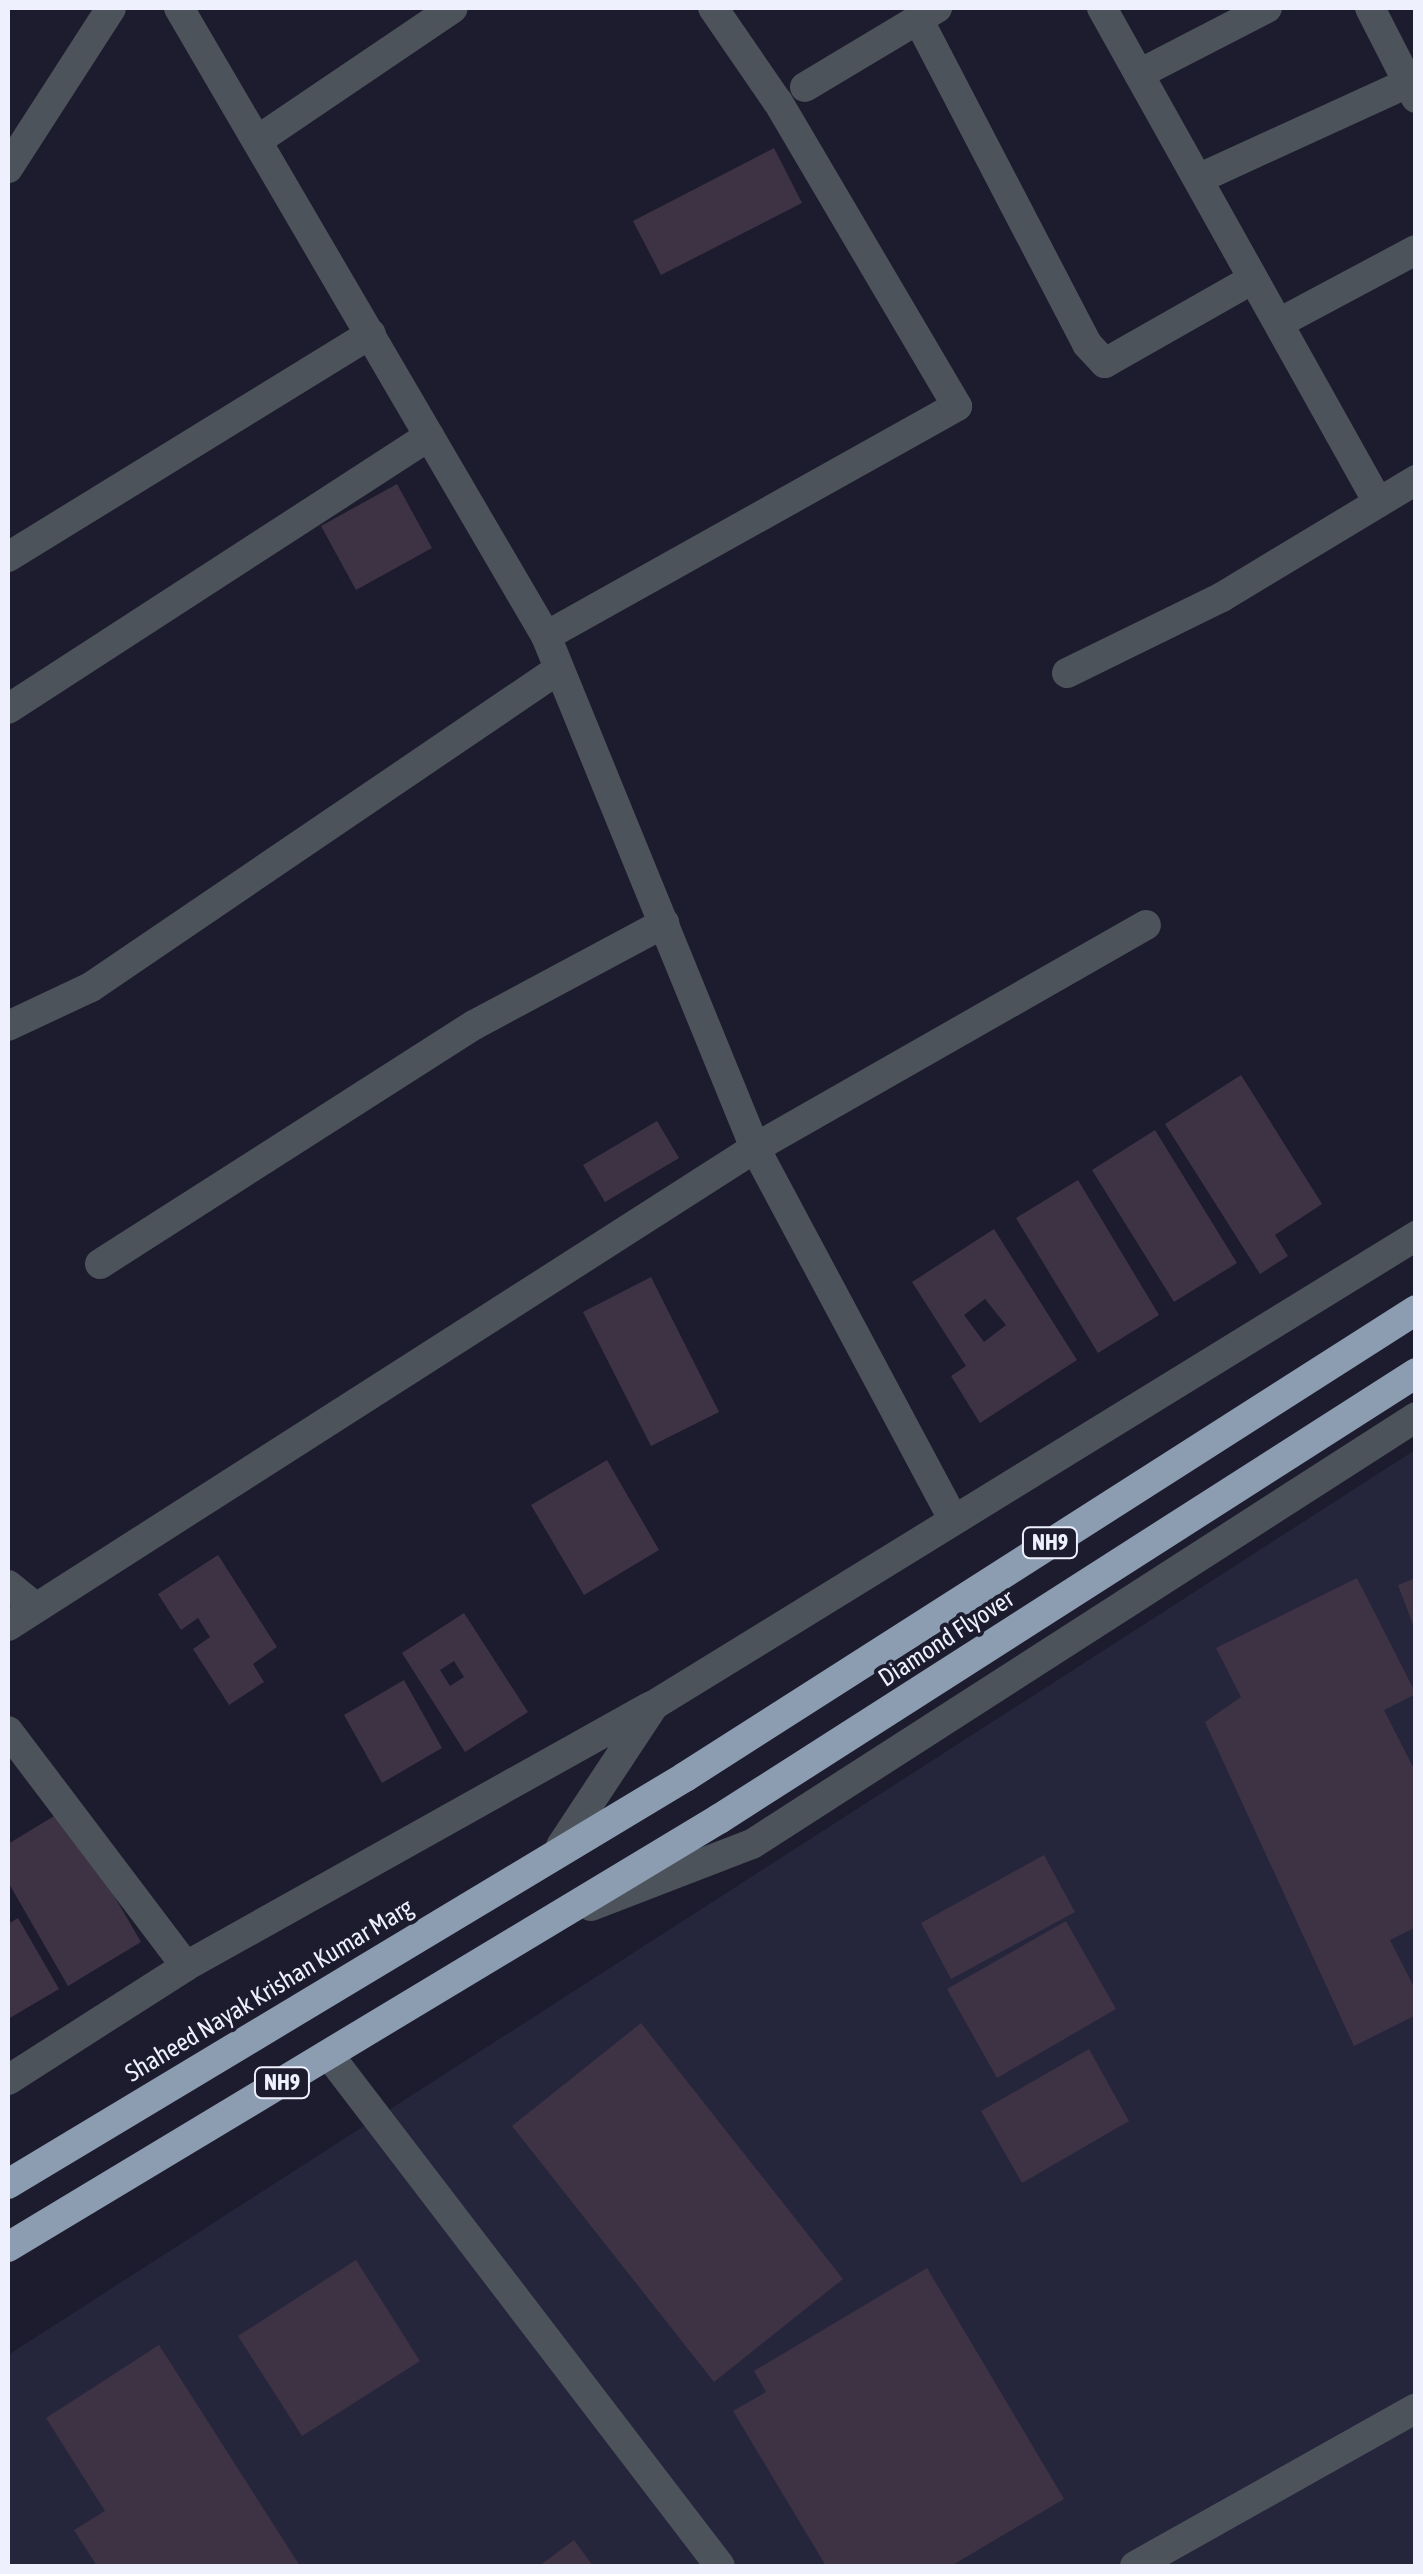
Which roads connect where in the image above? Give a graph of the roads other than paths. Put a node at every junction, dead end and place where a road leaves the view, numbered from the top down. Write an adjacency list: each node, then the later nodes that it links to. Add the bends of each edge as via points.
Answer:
1 (111, 8): 13 (street)
2 (179, 8): 12 (street)
3 (453, 8): 12 (street)
4 (714, 8): 23 (street, via 777,101 958,406)
5 (1102, 8): 9 (street)
6 (1267, 8): 9 (street)
7 (1370, 8): 11 (street)
8 (928, 14): 10 (street); 16 (street, via 1086,344 1105,363)
9 (1139, 74): 14 (street)
10 (805, 87)
11 (1413, 87): 14 (street)
12 (258, 140): 18 (street)
13 (8, 168)
14 (1198, 179): 16 (street)
15 (1416, 250): 17 (street)
16 (1253, 279): 17 (street)
17 (1279, 324): 21 (street)
18 (370, 334): 19 (street); 22 (street)
19 (429, 436): 23 (street); 26 (street)
20 (1416, 480): 21 (street)
21 (1378, 502): 25 (street, via 1222,598)
22 (8, 557)
23 (546, 636): 24 (street)
24 (560, 669): 27 (street); 29 (street, via 92,987)
25 (1067, 673)
26 (8, 709)
27 (664, 922): 30 (street); 32 (street, via 474,1025)
28 (1146, 926): 30 (street)
29 (8, 1026)
30 (756, 1148): 36 (street); 38 (street)
31 (1416, 1236): 36 (street)
32 (100, 1264)
33 (1416, 1310): 42 (highway, Diamond Flyover / NH9, via 686,1777)
34 (1416, 1373): 43 (highway, Diamond Flyover / NH9)
35 (1416, 1416): 43 (street, via 752,1844)
36 (952, 1518): 40 (street)
37 (8, 1585): 38 (street)
38 (36, 1608): 39 (street)
39 (8, 1626)
40 (654, 1704): 42 (street); 44 (street)
41 (8, 1731): 44 (street)
42 (561, 1846): 47 (highway, Shaheed Nayak Krishan Kumar Marg)
43 (557, 1918): 45 (highway, NH9)
44 (186, 1966): 46 (street)
45 (329, 2055): 48 (highway, NH9); 50 (street)
46 (8, 2080)
47 (8, 2184)
48 (8, 2247)
49 (1416, 2408): 51 (street)
50 (720, 2566)
51 (1135, 2566)

